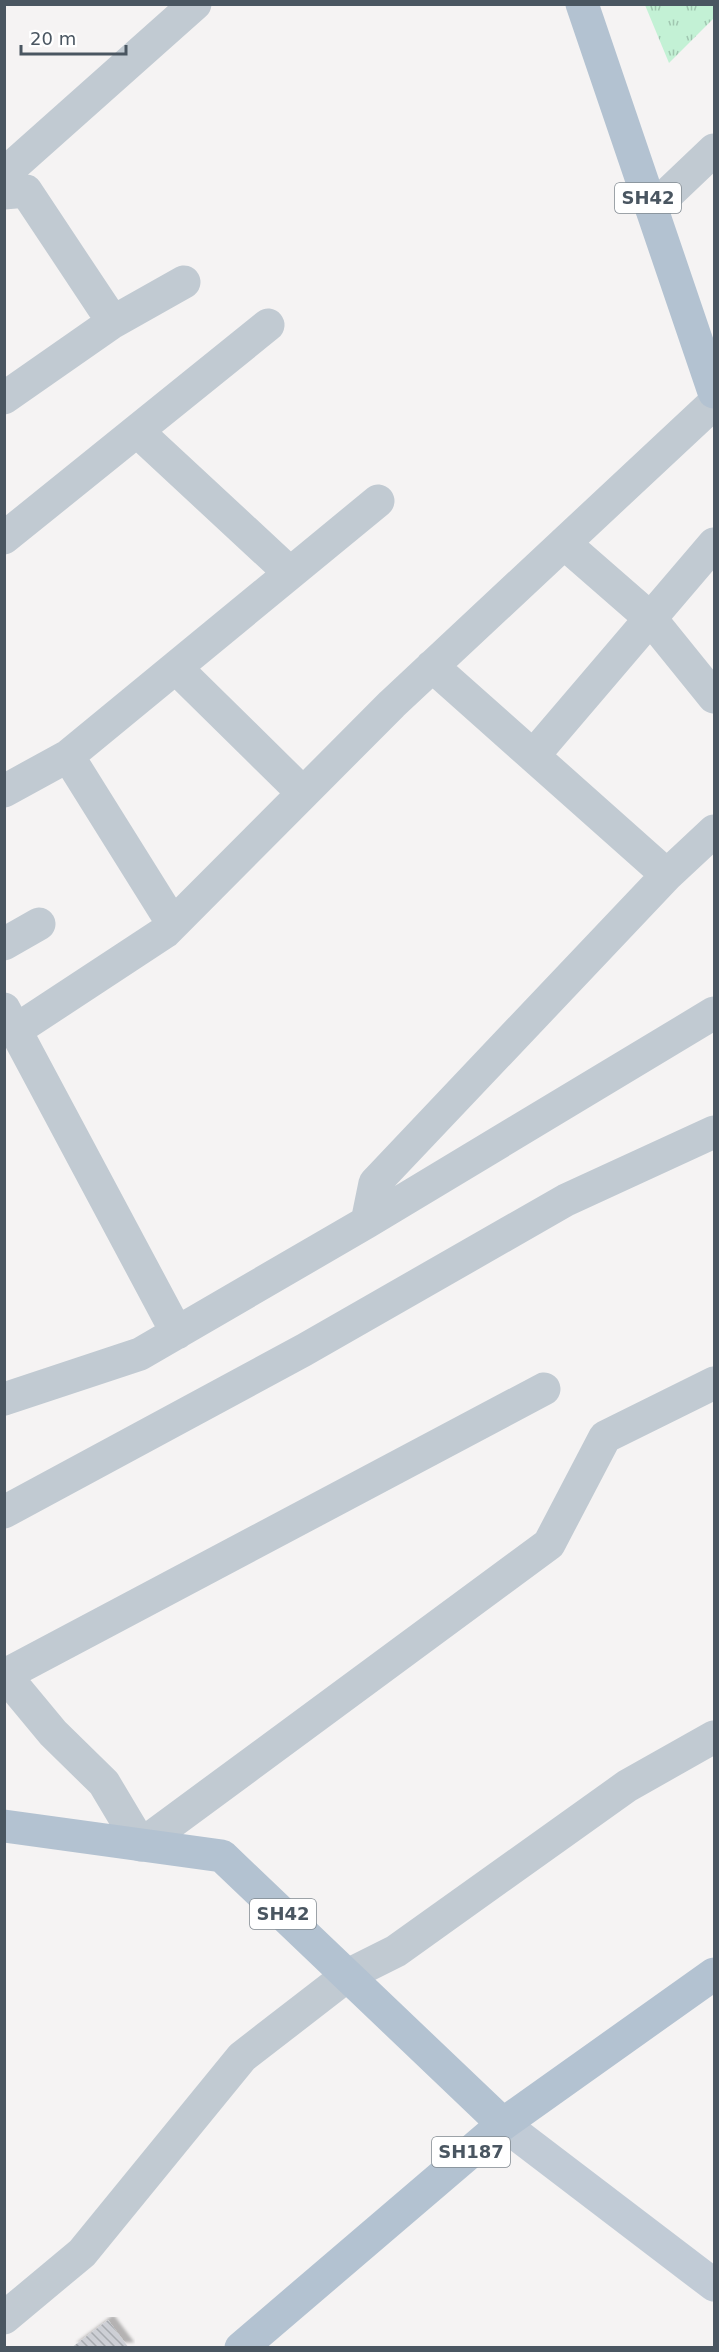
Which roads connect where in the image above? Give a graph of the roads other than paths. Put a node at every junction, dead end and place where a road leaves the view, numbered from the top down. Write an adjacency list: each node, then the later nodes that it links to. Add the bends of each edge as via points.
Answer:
1 (195, 4): 4 (street)
2 (582, 4): 6 (main road, SH42)
3 (714, 150): 6 (street)
4 (4, 174)
5 (4, 193): 8 (street, via 26,191)
6 (652, 209): 10 (main road, SH42)
7 (184, 282): 8 (street)
8 (113, 322): 11 (street)
9 (268, 325): 13 (street)
10 (714, 392)
11 (4, 398)
12 (714, 403): 16 (street)
13 (137, 431): 15 (street); 18 (street)
14 (378, 501): 18 (street)
15 (4, 538)
16 (564, 543): 19 (street); 20 (street)
17 (714, 544): 19 (street)
18 (290, 573): 21 (street)
19 (650, 618): 22 (street); 24 (street)
20 (432, 666): 24 (street); 26 (street)
21 (176, 668): 23 (street); 26 (street)
22 (714, 696)
23 (68, 756): 25 (street); 30 (street)
24 (533, 756): 28 (street)
25 (4, 790)
26 (303, 793): 30 (street)
27 (714, 831): 28 (street)
28 (667, 875): 35 (street, via 375,1183)
29 (39, 924): 31 (street)
30 (173, 924): 33 (street)
31 (4, 944)
32 (714, 1013): 35 (street)
33 (10, 1019): 36 (street)
34 (714, 1132): 40 (street, via 566,1200 304,1350)
35 (367, 1222): 36 (street)
36 (177, 1333): 39 (street, via 140,1354)
37 (714, 1383): 44 (street, via 605,1437 549,1544)
38 (544, 1389): 41 (street)
39 (4, 1399)
40 (4, 1512)
41 (5, 1674): 44 (street, via 53,1733 104,1783)
42 (714, 1737): 46 (street, via 627,1786 396,1951)
43 (4, 1826): 44 (main road, SH42)
44 (141, 1845): 46 (main road, SH42, via 222,1856)
45 (714, 1974): 47 (main road, SH187)
46 (348, 1975): 47 (main road, SH42); 49 (street, via 242,2057 82,2253)
47 (503, 2124): 48 (street); 50 (main road, SH187)
48 (714, 2285)
49 (4, 2318)
50 (241, 2348)

